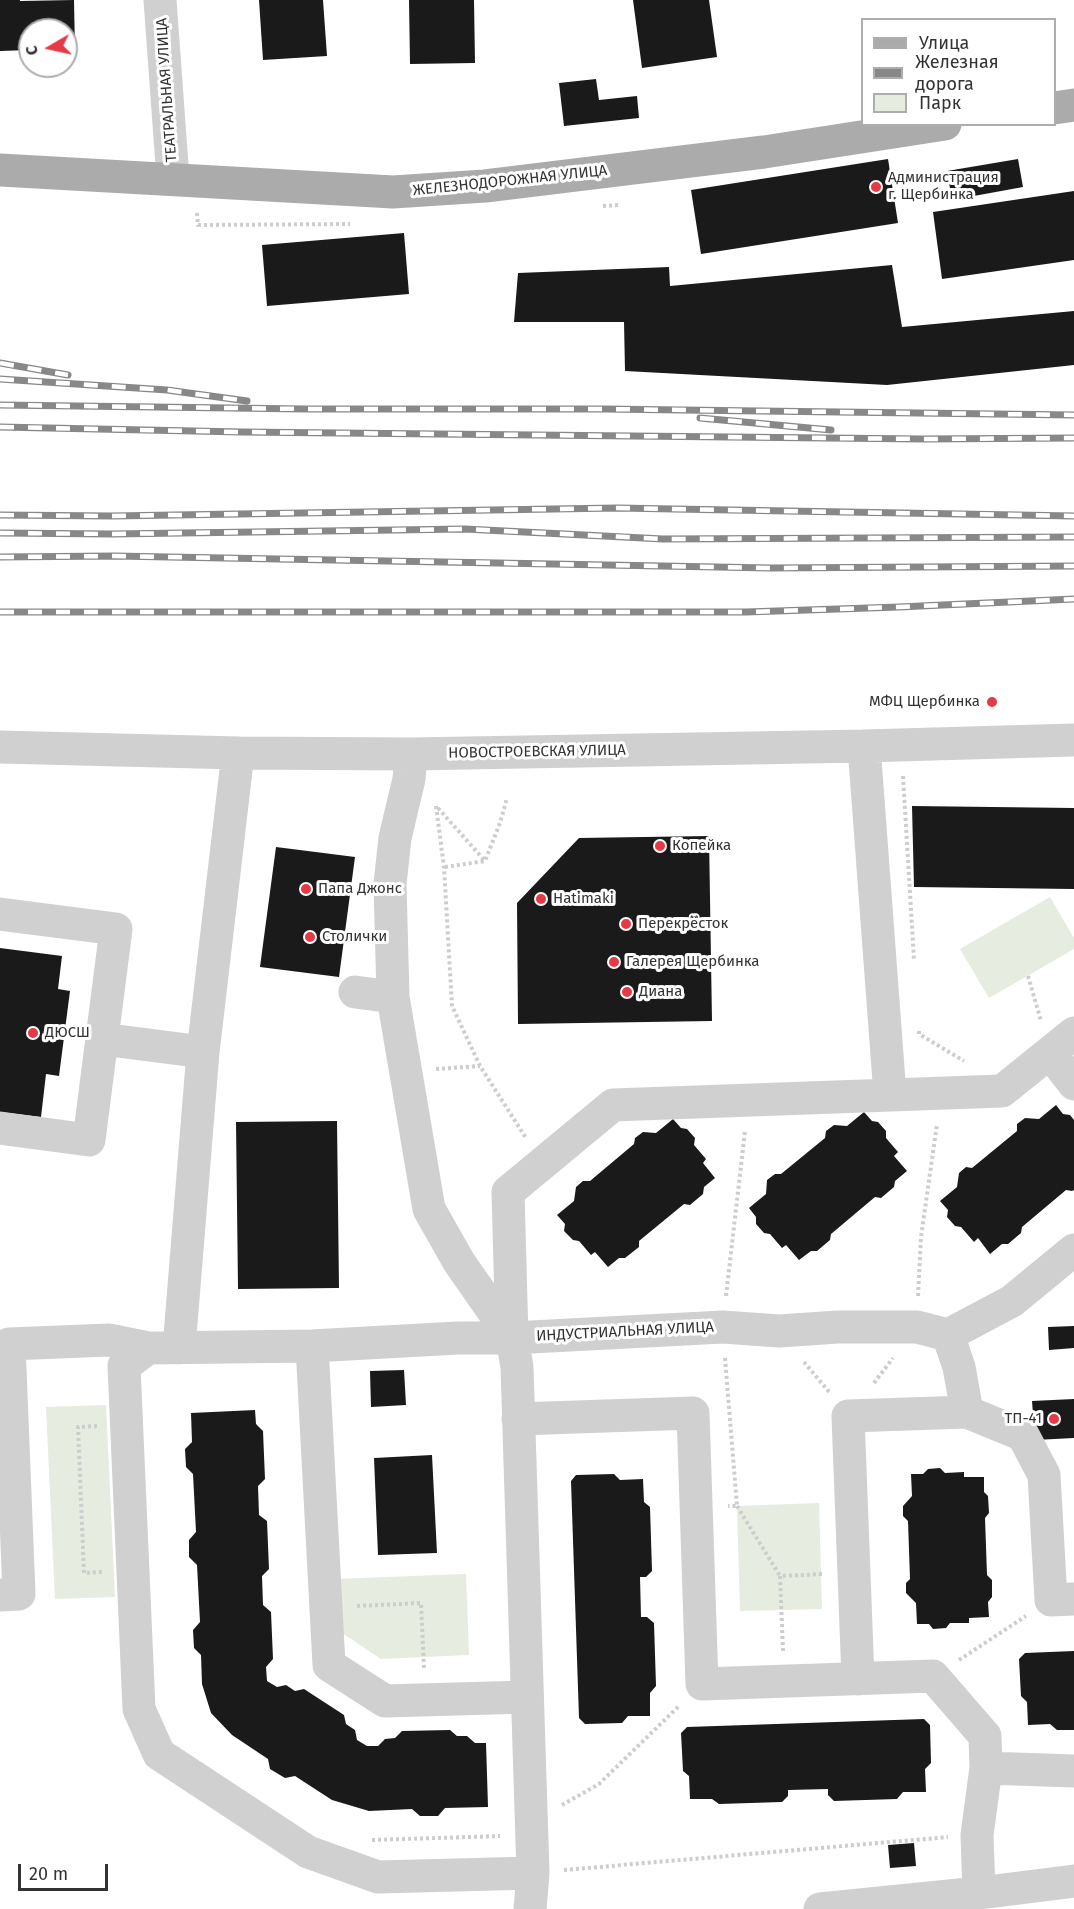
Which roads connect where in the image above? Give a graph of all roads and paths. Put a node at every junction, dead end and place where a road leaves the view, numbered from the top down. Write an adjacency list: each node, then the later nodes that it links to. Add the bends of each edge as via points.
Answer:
1 (160, 0): 6 (street, ТЕАТРАЛЬНАЯ УЛИЦА)
2 (1074, 105): 3 (main road)
3 (1056, 108)
4 (932, 126): 6 (main road, ЖЕЛЕЗНОДОРОЖНАЯ УЛИЦА, via 764,152 485,186 393,192)
5 (0, 170): 6 (main road, ЖЕЛЕЗНОДОРОЖНАЯ УЛИЦА)
6 (173, 179)
7 (1074, 740): 8 (street, НОВОСТРОЕВСКАЯ УЛИЦА)
8 (864, 746): 11 (street, НОВОСТРОЕВСКАЯ УЛИЦА); 32 (street)
9 (0, 747): 10 (street, НОВОСТРОЕВСКАЯ УЛИЦА)
10 (238, 753): 11 (street, НОВОСТРОЕВСКАЯ УЛИЦА); 26 (street)
11 (411, 754): 22 (street, via 394,838 390,884)
12 (903, 774): 19 (path)
13 (507, 798): 16 (path)
14 (434, 801): 15 (path)
15 (437, 808): 16 (path); 17 (path)
16 (485, 861): 17 (path)
17 (444, 867): 27 (path, via 452,1006)
18 (0, 914): 24 (street, via 116,929)
19 (915, 963)
20 (1028, 976): 25 (path)
21 (355, 992): 22 (street)
22 (393, 997): 28 (street)
23 (918, 1022): 30 (path, via 919,1034)
24 (102, 1039): 26 (street); 34 (street, via 88,1140)
25 (1062, 1043): 29 (street); 30 (street)
26 (202, 1052): 43 (street)
27 (480, 1066): 28 (path); 35 (path)
28 (406, 1072): 41 (street, via 429,1209 459,1262)
29 (1074, 1084)
30 (1008, 1087): 31 (street, via 1002,1091)
31 (941, 1094): 32 (street); 38 (path, via 921,1237)
32 (890, 1095): 33 (street)
33 (748, 1100): 35 (street, via 613,1105); 37 (path)
34 (0, 1128)
35 (545, 1162): 41 (street, via 508,1192)
36 (1074, 1250): 40 (street, via 1012,1301)
37 (723, 1327): 39 (street, ИНДУСТРИАЛЬНАЯ УЛИЦА); 41 (street, ИНДУСТРИАЛЬНАЯ УЛИЦА)
38 (917, 1327): 39 (street, ИНДУСТРИАЛЬНАЯ УЛИЦА); 40 (street, ИНДУСТРИАЛЬНАЯ УЛИЦА); 45 (path)
39 (779, 1331): 45 (path)
40 (948, 1335): 44 (street, via 959,1367)
41 (512, 1338): 42 (street, ИНДУСТРИАЛЬНАЯ УЛИЦА); 46 (street)
42 (312, 1346): 43 (street, ИНДУСТРИАЛЬНАЯ УЛИЦА); 54 (street)
43 (164, 1348): 47 (street, via 124,1366); 52 (street, ИНДУСТРИАЛЬНАЯ УЛИЦА, via 109,1340 9,1344 19,1594)
44 (967, 1412): 45 (street); 53 (street, via 1023,1435 1044,1475)
45 (848, 1416): 50 (street)
46 (518, 1419): 58 (street, via 693,1413); 59 (street)
47 (127, 1424): 49 (street); 49 (path, via 78,1427 81,1506 84,1573)
48 (737, 1506): 51 (path)
49 (133, 1571): 66 (street, via 139,1709 159,1754 308,1852 378,1877)
50 (854, 1574): 51 (path); 56 (street)
51 (780, 1576): 57 (path)
52 (0, 1595)
53 (1063, 1599): 55 (path)
54 (326, 1607): 60 (street, via 329,1665 384,1701); 60 (path, via 421,1603)
55 (933, 1676): 56 (street); 61 (street, via 985,1736)
56 (858, 1679): 57 (street)
57 (783, 1681): 58 (street)
58 (702, 1684): 63 (path, via 599,1784)
59 (527, 1697): 60 (street); 63 (street)
60 (426, 1700)
61 (986, 1768): 62 (street); 64 (street)
62 (1074, 1771)
63 (531, 1823): 65 (path, via 503,1836); 66 (street)
64 (976, 1835): 66 (path); 68 (street)
65 (365, 1840)
66 (533, 1873): 70 (street)
67 (1074, 1881): 68 (street)
68 (979, 1893): 69 (street)
69 (868, 1907): 71 (street)
70 (530, 1909)
71 (820, 1909)

